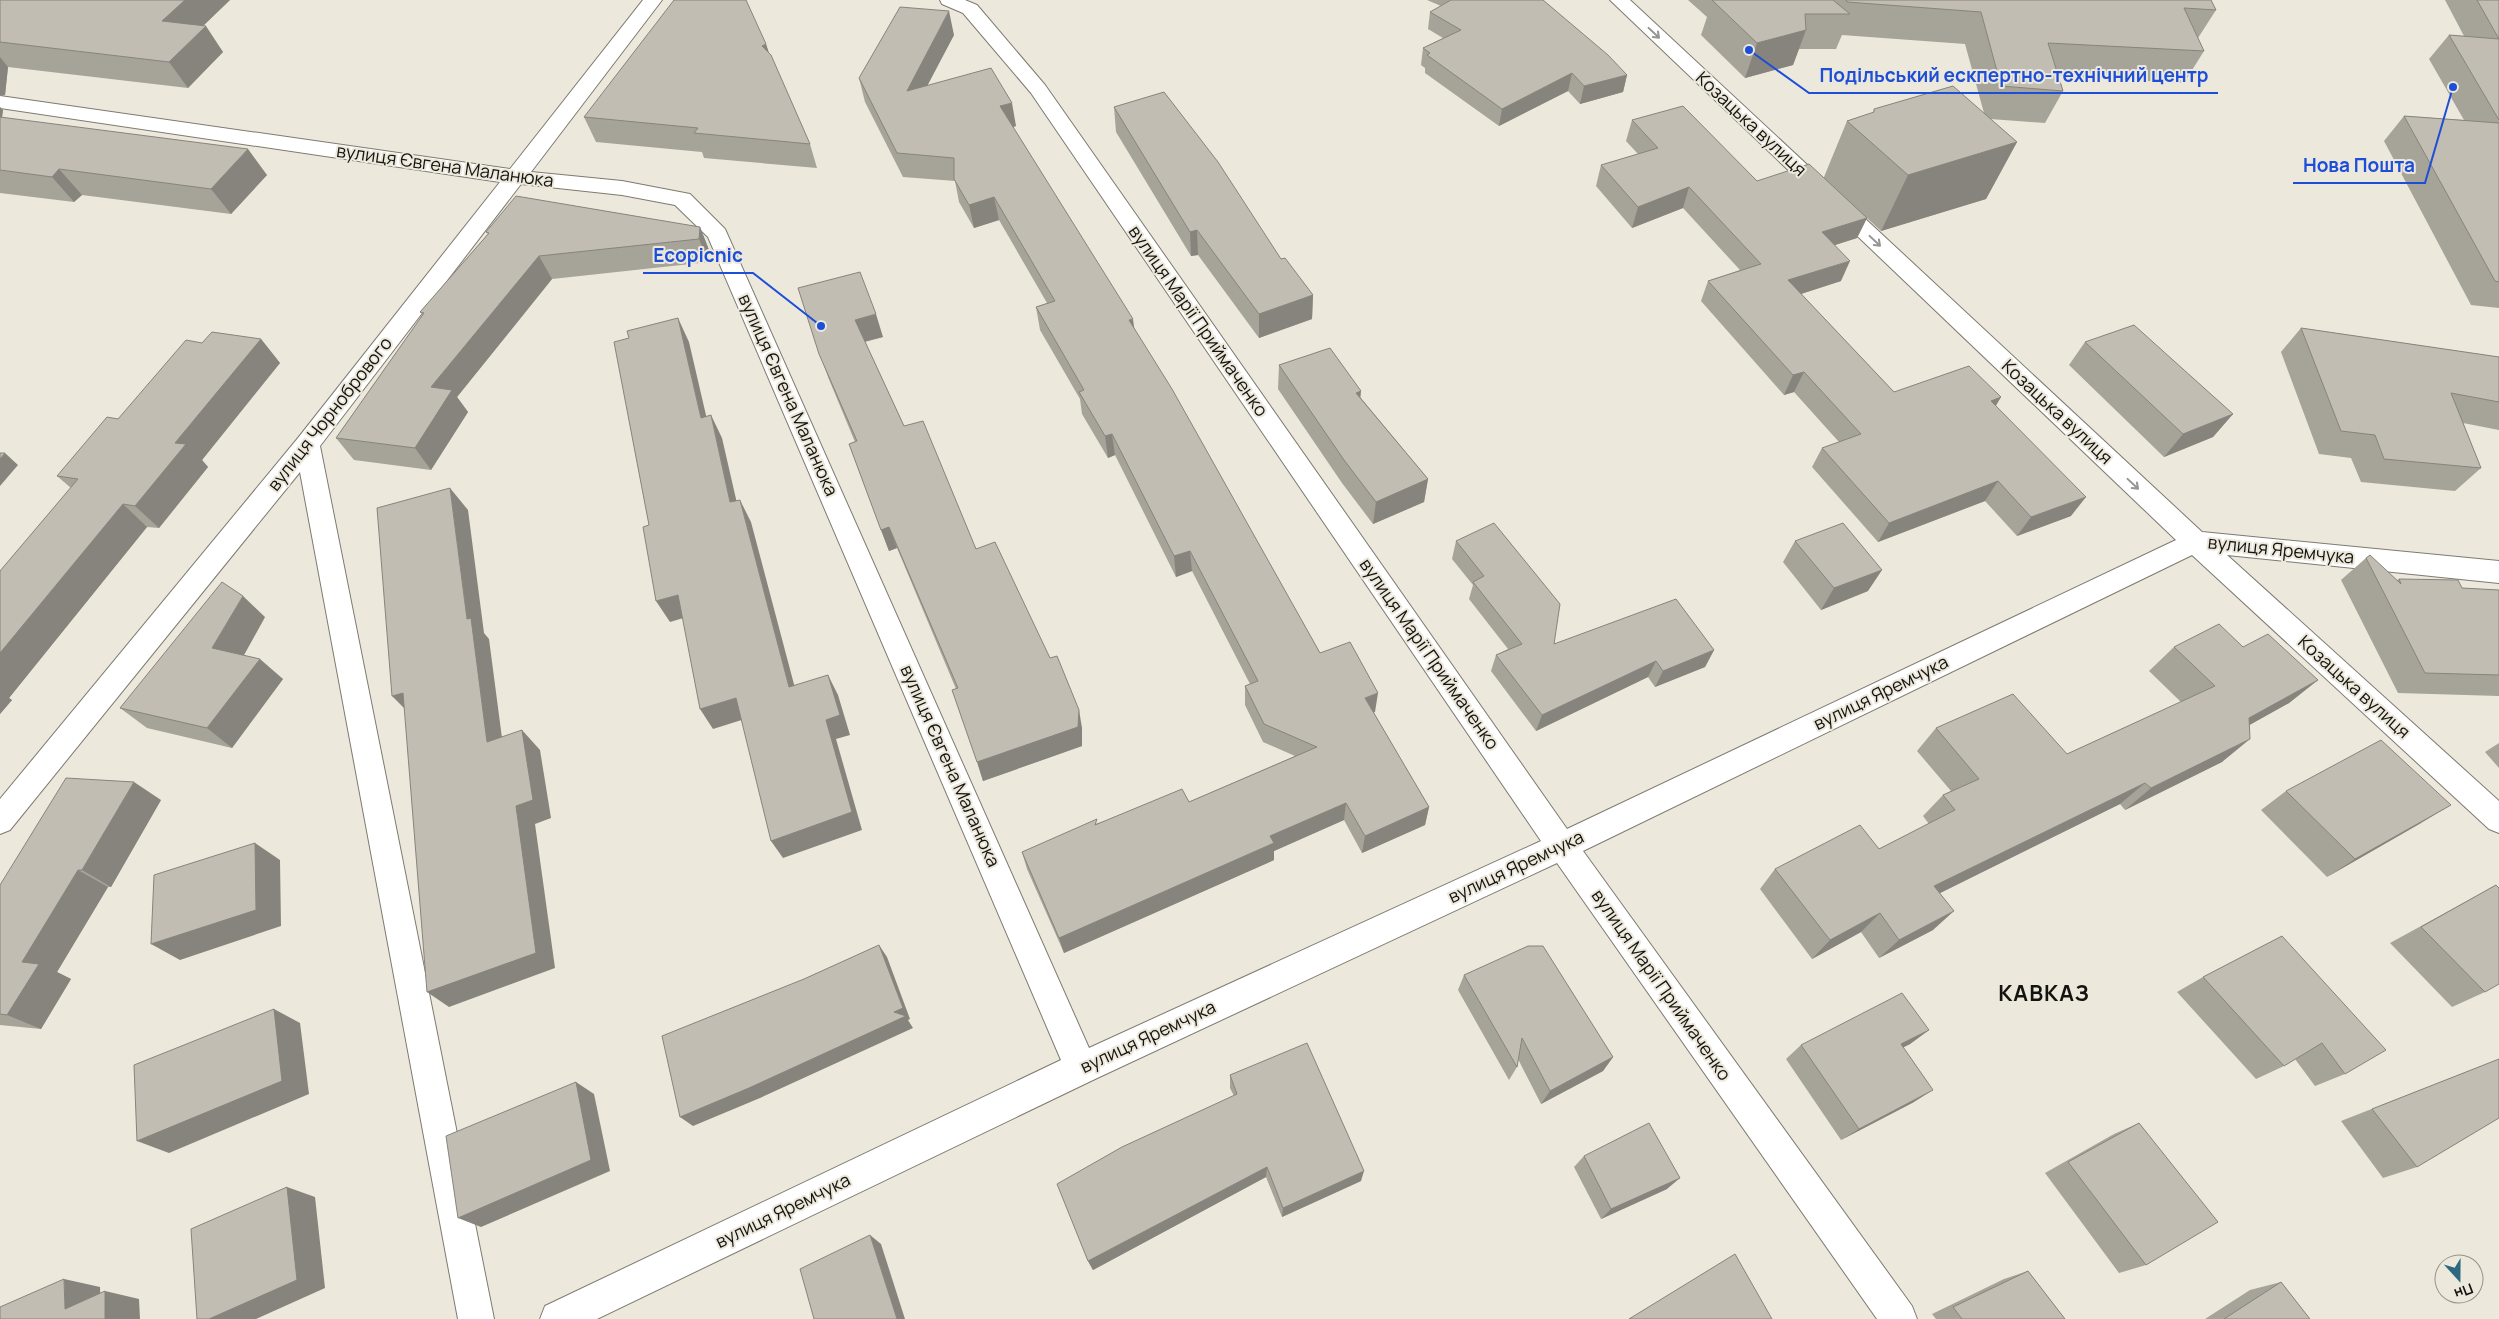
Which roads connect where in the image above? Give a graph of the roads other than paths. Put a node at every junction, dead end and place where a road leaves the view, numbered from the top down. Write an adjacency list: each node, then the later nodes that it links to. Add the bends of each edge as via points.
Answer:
1 (654, 0): 5 (street, вулиця Чорнобрового)
2 (949, 0): 11 (street, вулиця Марії Приймаченко, via 970,9 1038,89)
3 (1619, 0): 7 (street, Козацька вулиця, one-way to 7)
4 (0, 102): 5 (street, вулиця Євгена Маланюка)
5 (515, 177): 6 (street, вулиця Чорнобрового); 12 (street, вулиця Євгена Маланюка, via 682,198 718,234)
6 (307, 445): 10 (street, вулиця Чорнобрового); 13 (street)
7 (2195, 542): 8 (street, вулиця Яремчука); 9 (street, Козацька вулиця); 11 (street, вулиця Яремчука)
8 (2499, 572)
9 (2499, 820)
10 (0, 822)
11 (1562, 846): 12 (street, вулиця Яремчука); 15 (street, вулиця Марії Приймаченко)
12 (1082, 1068): 14 (street, вулиця Яремчука)
13 (476, 1319)
14 (558, 1319)
15 (1899, 1319)

